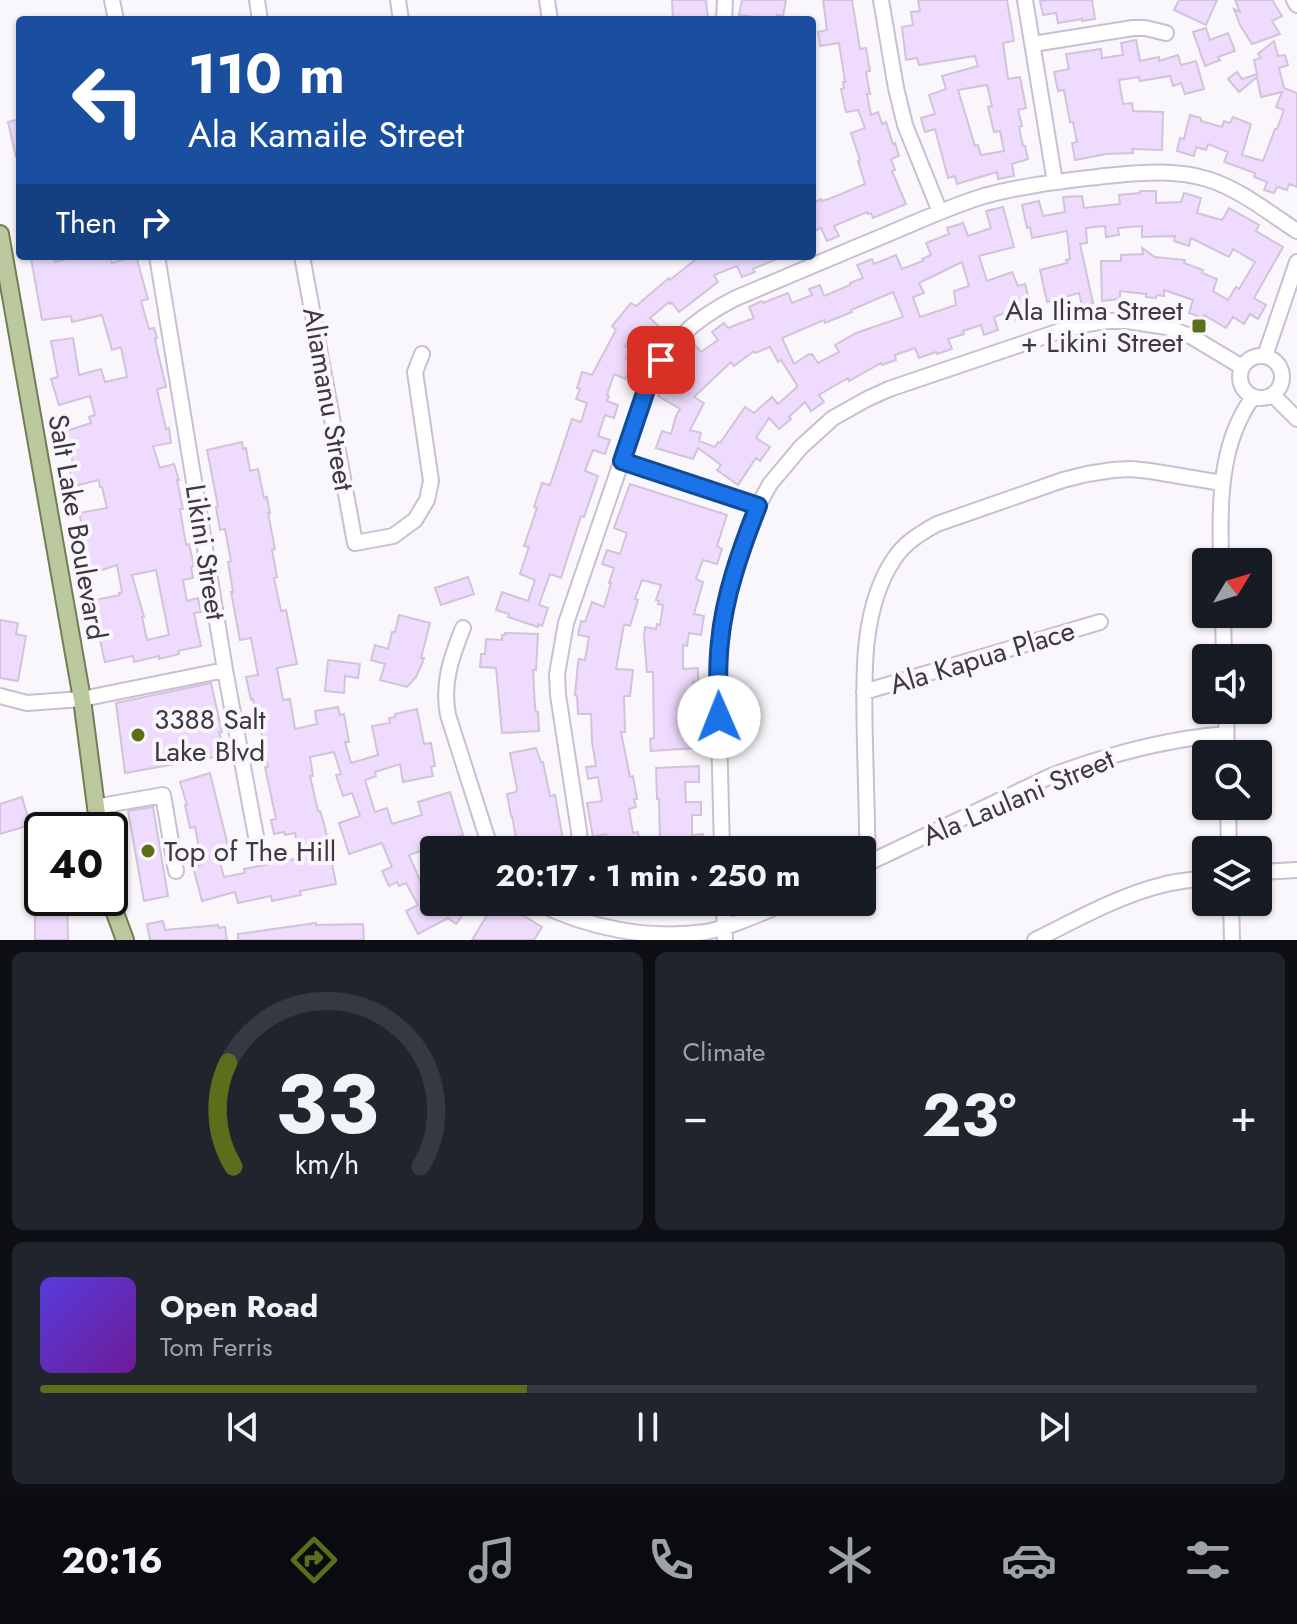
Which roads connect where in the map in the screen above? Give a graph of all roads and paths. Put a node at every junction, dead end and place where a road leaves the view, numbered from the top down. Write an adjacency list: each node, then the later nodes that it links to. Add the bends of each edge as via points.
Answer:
1 (881, 0): 6 (street, via 905,125)
2 (1025, 0): 4 (street)
3 (1166, 33): 4 (street, via 1133,28)
4 (1033, 44): 5 (street)
5 (1055, 182): 6 (street, via 981,197); 7 (street, via 1134,173 1184,174 1244,196)
6 (940, 212): 18 (street, via 736,298 691,325 653,373)
7 (1297, 231)
8 (0, 234): 27 (main road, Salt Lake Boulevard)
9 (158, 260): 24 (street, Likini Street)
10 (303, 260): 12 (street, Aliamanu Street, via 355,543 393,536 415,520 427,500 431,481 415,372)
11 (1297, 262): 13 (street)
12 (422, 354)
13 (1265, 356): 14 (street, via 1252,357); 15 (street, via 1281,370 1281,384)
14 (1242, 367): 16 (street, via 1242,388); 20 (street, via 1167,327 1127,321 1073,327 889,389 849,408 801,447)
15 (1273, 395): 16 (street); 17 (street)
16 (1253, 397): 19 (street, via 1235,430)
17 (1297, 419)
18 (622, 461): 20 (street); 34 (street, via 566,623 557,674)
19 (1222, 483): 21 (street); 25 (street, via 1131,469 1087,474 937,524 906,544 883,579 866,644)
20 (758, 506): 35 (street, via 730,590 720,641)
21 (1221, 548)
22 (1100, 622): 25 (street, Ala Kapua Place)
23 (463, 628): 33 (street, via 448,667 445,701)
24 (225, 670): 27 (street); 37 (street, Likini Street)
25 (864, 692): 36 (street)
26 (0, 696): 27 (street, via 27,703)
27 (82, 699): 31 (main road, Salt Lake Boulevard)
28 (1226, 724): 29 (street)
29 (1226, 734): 30 (street); 38 (street, Ala Laulani Street, via 1115,753 1051,776)
30 (1226, 740)
31 (95, 807): 32 (main road, Salt Lake Boulevard); 40 (street, via 163,795)
32 (96, 812)
33 (487, 836)
34 (579, 836)
35 (722, 836)
36 (865, 836)
37 (258, 847)
38 (876, 860)
39 (1297, 870): 41 (street)
40 (176, 871)
41 (1272, 871)
42 (1192, 880): 49 (street, via 1138,893)
43 (116, 916): 48 (main road)
44 (581, 916): 47 (street, via 614,931)
45 (760, 916): 47 (street)
46 (1231, 916): 50 (street)
47 (725, 934)
48 (125, 940)
49 (1035, 940)
50 (1232, 940)

